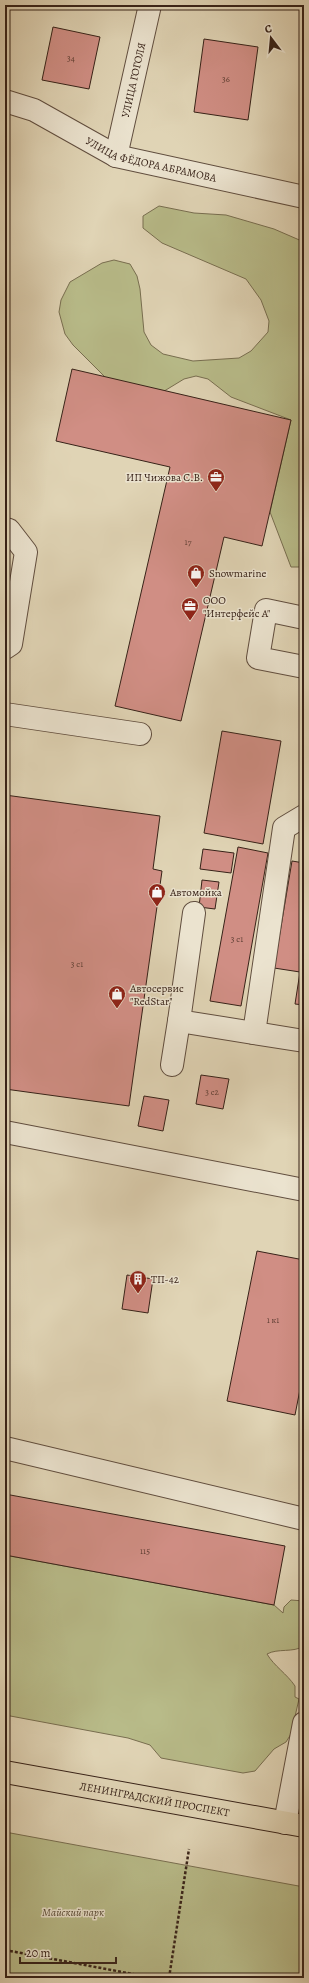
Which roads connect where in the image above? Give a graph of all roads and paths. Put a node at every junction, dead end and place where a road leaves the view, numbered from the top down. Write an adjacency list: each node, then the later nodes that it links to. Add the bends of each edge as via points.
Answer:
1 (150, 5): 3 (street, УЛИЦА ГОГОЛЯ)
2 (5, 101): 3 (street, УЛИЦА ФЁДОРА АБРАМОВА, via 34,110)
3 (116, 156): 4 (street, УЛИЦА ФЁДОРА АБРАМОВА)
4 (304, 197)
5 (5, 529): 7 (street, via 9,530 26,552 11,644)
6 (304, 618): 8 (street, via 266,610 258,658)
7 (5, 648)
8 (304, 667)
9 (5, 714): 10 (street)
10 (140, 734)
11 (304, 816): 14 (street, via 284,828)
12 (194, 913): 13 (street)
13 (179, 1021): 14 (street); 16 (street)
14 (254, 1033): 15 (street)
15 (304, 1041)
16 (172, 1065)
17 (5, 1132): 18 (street)
18 (304, 1190)
19 (5, 1448): 20 (street)
20 (304, 1518)
21 (304, 1723): 23 (street)
22 (5, 1772): 23 (main road, ЛЕНИНГРАДСКИЙ ПРОСПЕКТ)
23 (295, 1825)
24 (189, 1849): 28 (path)
25 (5, 1950): 26 (path)
26 (136, 1976): 27 (path)
27 (154, 1978)
28 (169, 1978)

